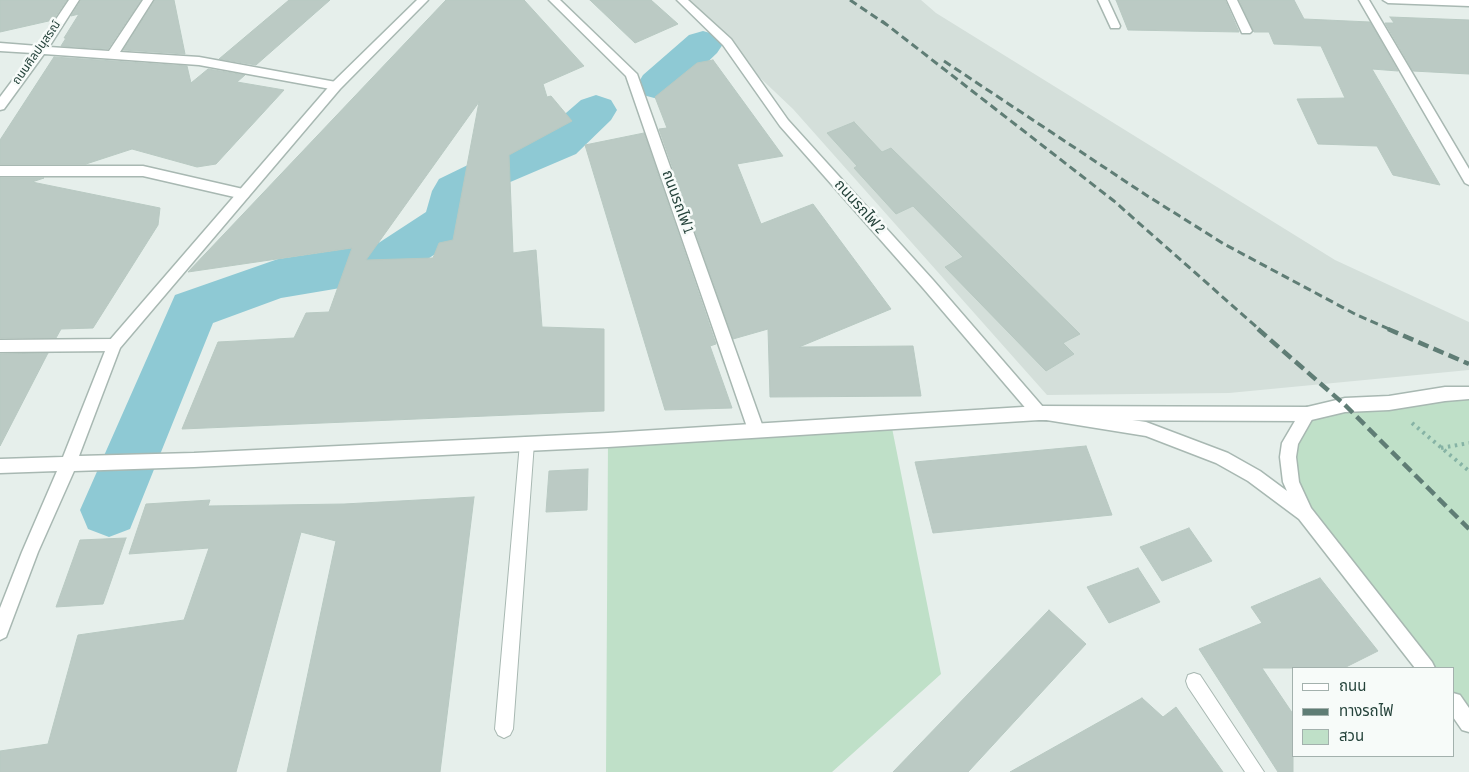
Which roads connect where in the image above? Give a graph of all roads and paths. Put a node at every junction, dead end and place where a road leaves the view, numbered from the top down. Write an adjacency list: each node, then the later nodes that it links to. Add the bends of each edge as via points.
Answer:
1 (74, 0): 14 (street, ถนนศิลปนุสรณ์)
2 (148, 0): 15 (street)
3 (423, 0): 16 (street)
4 (554, 0): 27 (street, ถนนรถไฟ 1, via 631,74)
5 (682, 0): 25 (street, ถนนรถไฟ 2, via 727,42 784,123)
6 (1103, 0): 11 (street)
7 (1232, 0): 12 (street)
8 (1364, 0): 19 (street)
9 (1388, 0): 10 (street)
10 (1469, 3)
11 (1115, 26)
12 (1246, 31)
13 (0, 47): 14 (street)
14 (41, 50): 15 (street); 17 (street, ถนนศิลปนุสรณ์)
15 (112, 55): 16 (street, via 199,61)
16 (336, 86): 20 (street)
17 (0, 106)
18 (0, 172): 20 (street, via 143,172)
19 (1469, 180)
20 (243, 194): 21 (street)
21 (114, 345): 22 (street); 31 (street)
22 (0, 346)
23 (1469, 393): 24 (street)
24 (1389, 403): 26 (street, via 1345,405); 30 (path)
25 (1039, 413): 26 (street); 27 (street); 34 (street, via 1161,434 1222,458 1254,476)
26 (1307, 414): 34 (street, via 1290,443 1288,457 1291,482)
27 (756, 430): 28 (street)
28 (527, 443): 31 (street); 40 (lane)
29 (1469, 443): 30 (path)
30 (1441, 448): 33 (path)
31 (76, 463): 32 (street); 35 (street, via 30,552)
32 (0, 466)
33 (1469, 471)
34 (1305, 514): 36 (street)
35 (0, 631)
36 (1425, 667)
37 (1194, 681): 41 (lane)
38 (1454, 703): 39 (street)
39 (1469, 723)
40 (504, 730)
41 (1256, 772)

